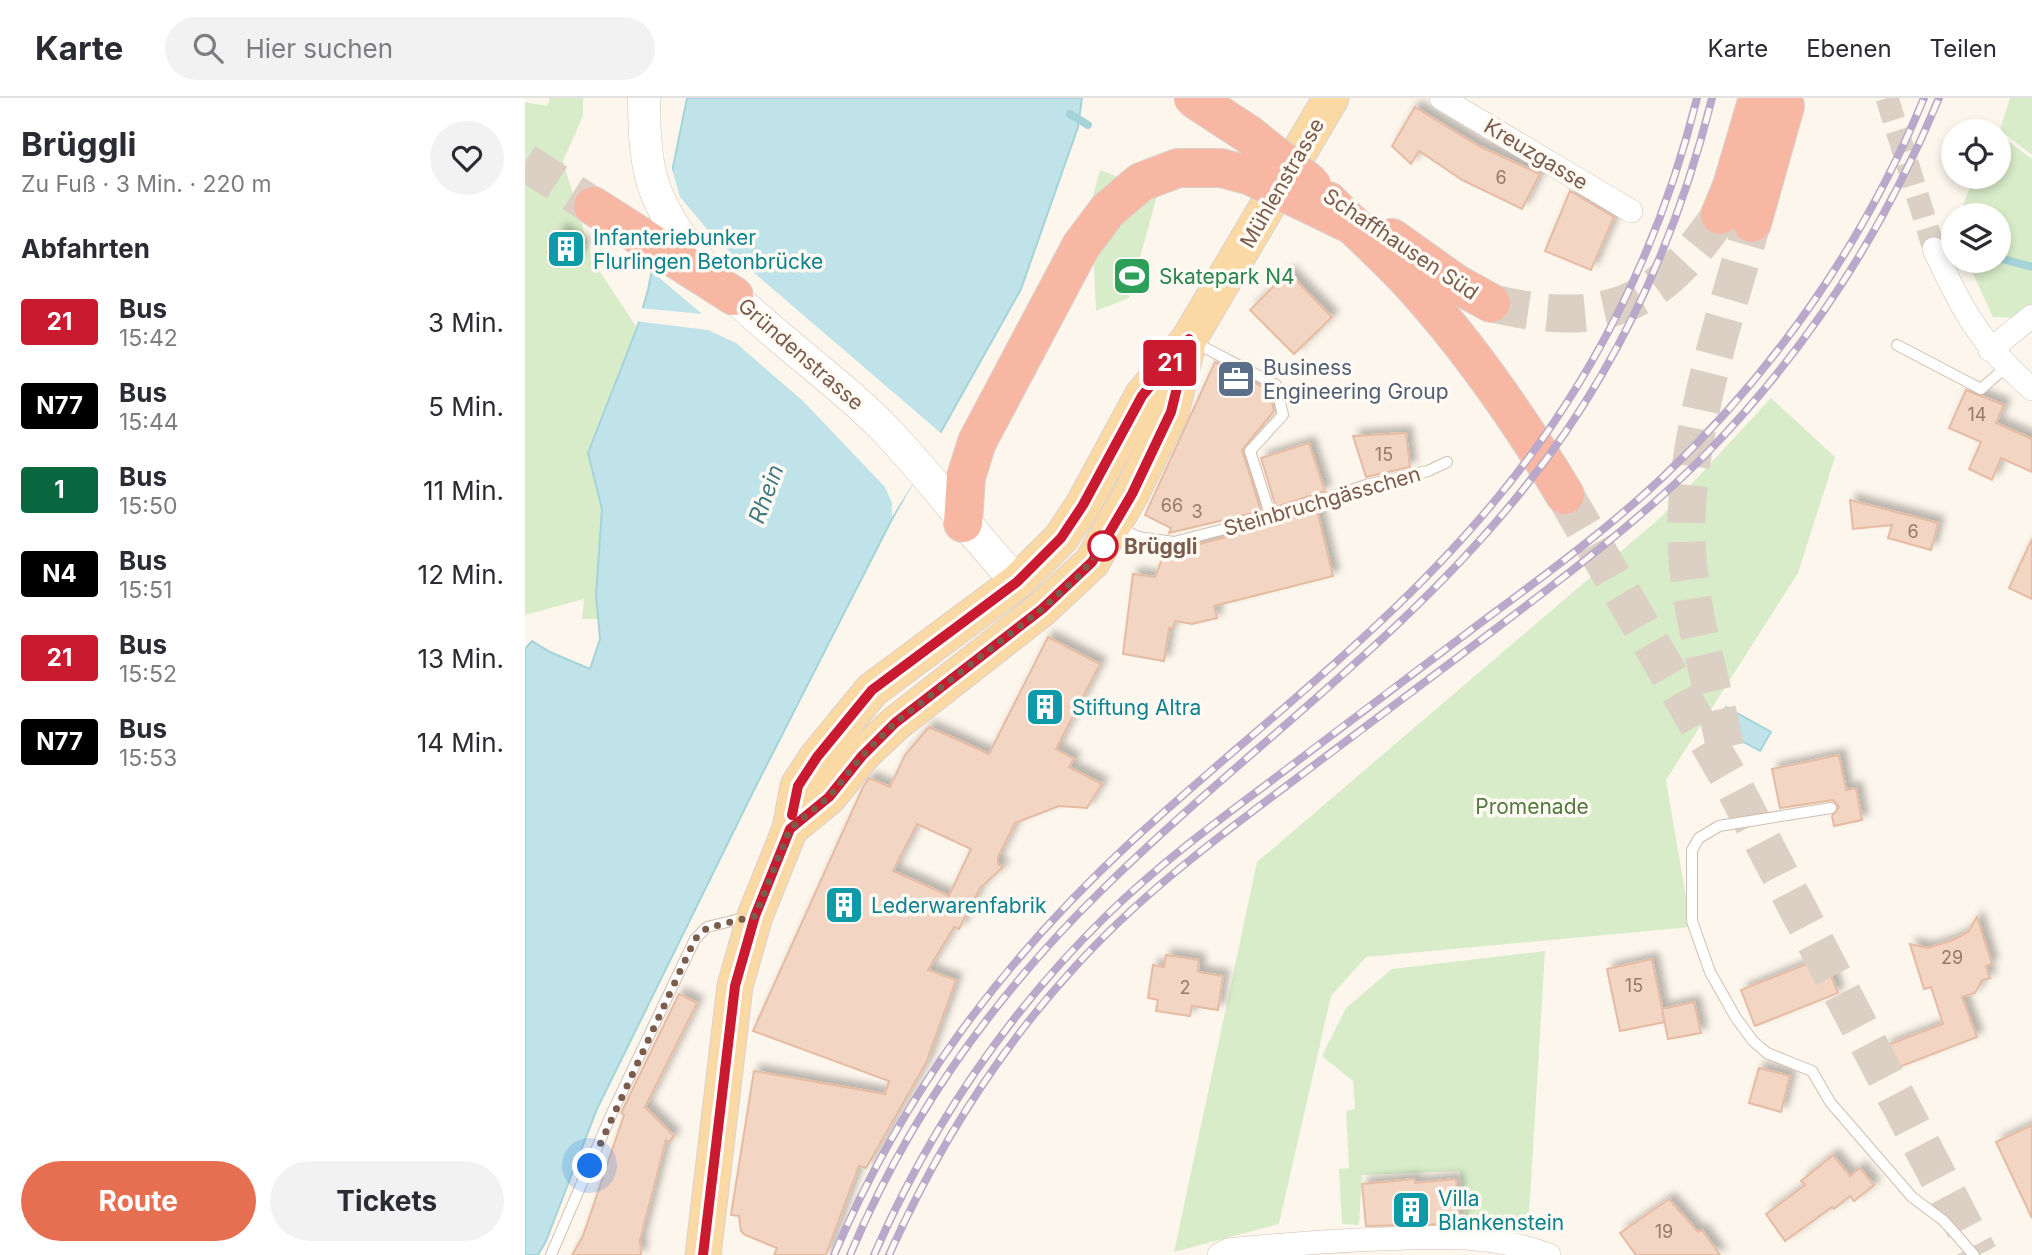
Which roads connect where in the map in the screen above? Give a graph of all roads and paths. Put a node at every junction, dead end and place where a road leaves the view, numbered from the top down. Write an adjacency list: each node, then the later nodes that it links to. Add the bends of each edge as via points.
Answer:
1 (644, 98): 11 (street, Gründenstrasse, via 652,178 670,221)
2 (1193, 98): 9 (highway, bridge, via 1248,134)
3 (1331, 98): 14 (main road, Mühlenstrasse)
4 (1441, 98): 7 (street, Kreuzgasse)
5 (1777, 101): 8 (highway)
6 (598, 210): 11 (highway)
7 (1631, 211)
8 (1736, 219)
9 (1362, 227): 12 (highway, Schaffhausen Süd); 20 (highway, via 1465,346 1515,413); 22 (highway, bridge, via 1221,167 1178,168 1141,182 1108,210 1081,246 977,442 966,477)
10 (1934, 249): 16 (street, via 1965,315)
11 (733, 296): 22 (street, Gründenstrasse, via 884,428)
12 (1490, 303)
13 (2032, 316): 16 (street)
14 (1189, 339): 21 (lane, via 1276,385 1283,415 1250,451); 23 (main road, Mühlenstrasse, via 1171,412); 24 (main road, Mühlenstrasse, via 1142,396 1061,538)
15 (1897, 345): 17 (lane, via 1981,390)
16 (1990, 350): 17 (street)
17 (2006, 367): 18 (street)
18 (2032, 389)
19 (1447, 462): 21 (lane, Steinbruchgässchen)
20 (1565, 495)
21 (1271, 517): 23 (lane, Steinbruchgässchen, via 1174,542 1138,537)
22 (963, 523): 24 (street, Gründenstrasse)
23 (1115, 525): 25 (main road, Mühlenstrasse, via 1080,575)
24 (1017, 582): 25 (main road); 27 (main road, Mühlenstrasse, via 872,690 798,786)
25 (1042, 609): 27 (main road, Mühlenstrasse, via 895,723 829,797)
26 (1831, 808): 33 (lane, via 1719,826 1699,838 1692,850 1692,921 1710,972 1753,1041 1767,1053 1812,1070 1830,1102 1912,1197 1944,1221)
27 (790, 829): 28 (main road, Mühlenstrasse)
28 (755, 916): 30 (lane, via 707,928 695,939); 31 (main road, Mühlenstrasse, via 735,986)
29 (1235, 1252): 32 (street, via 1298,1242 1468,1236 1511,1242)
30 (551, 1255)
31 (703, 1255)
32 (1549, 1255)
33 (1973, 1255)

